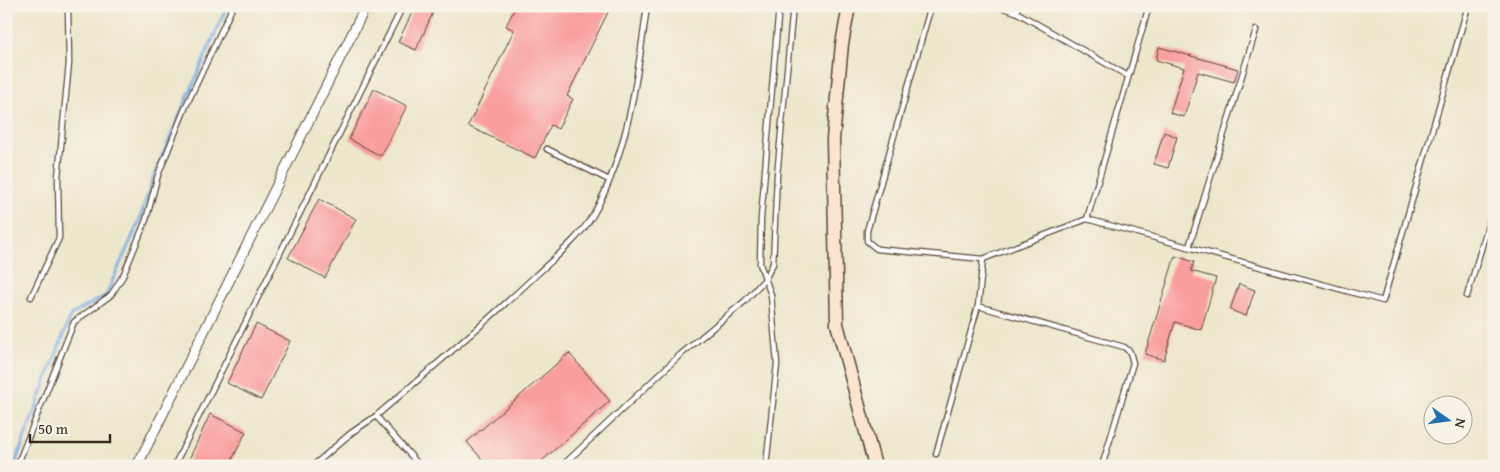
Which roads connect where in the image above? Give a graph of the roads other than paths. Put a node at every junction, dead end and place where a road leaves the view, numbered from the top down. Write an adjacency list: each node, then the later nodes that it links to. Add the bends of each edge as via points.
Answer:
1 (68, 6): 25 (lane, via 68,63 58,177 59,238)
2 (233, 6): 29 (lane, via 186,106 123,276 111,295 74,322)
3 (366, 6): 30 (street)
4 (403, 6): 31 (lane)
5 (647, 6): 18 (lane, via 632,110)
6 (779, 6): 23 (lane, via 761,218 760,264)
7 (793, 6): 23 (lane, via 777,176 774,264)
8 (849, 6): 36 (main road, via 833,139 837,324)
9 (931, 6): 22 (lane, via 867,231 867,241 877,249)
10 (997, 6): 14 (lane)
11 (1018, 6): 14 (lane)
12 (1148, 6): 16 (lane)
13 (1468, 6): 21 (lane, via 1383,301)
14 (1016, 12): 16 (lane)
15 (1256, 30): 21 (lane)
16 (1128, 76): 20 (lane)
17 (547, 149): 18 (lane)
18 (609, 180): 27 (lane, via 580,235)
19 (1494, 206): 24 (lane)
20 (1087, 219): 21 (lane); 22 (lane)
21 (1189, 248)
22 (983, 259): 26 (lane)
23 (765, 279): 34 (lane, via 745,301 680,355); 35 (lane, via 775,319 777,364)
24 (1468, 296)
25 (31, 297)
26 (978, 306): 28 (lane); 37 (lane, via 1124,347 1130,352 1133,363)
27 (376, 416): 32 (lane); 33 (lane)
28 (936, 454)
29 (17, 466)
30 (137, 466)
31 (174, 466)
32 (313, 466)
33 (420, 466)
34 (562, 466)
35 (766, 466)
36 (875, 466)
37 (1102, 466)

